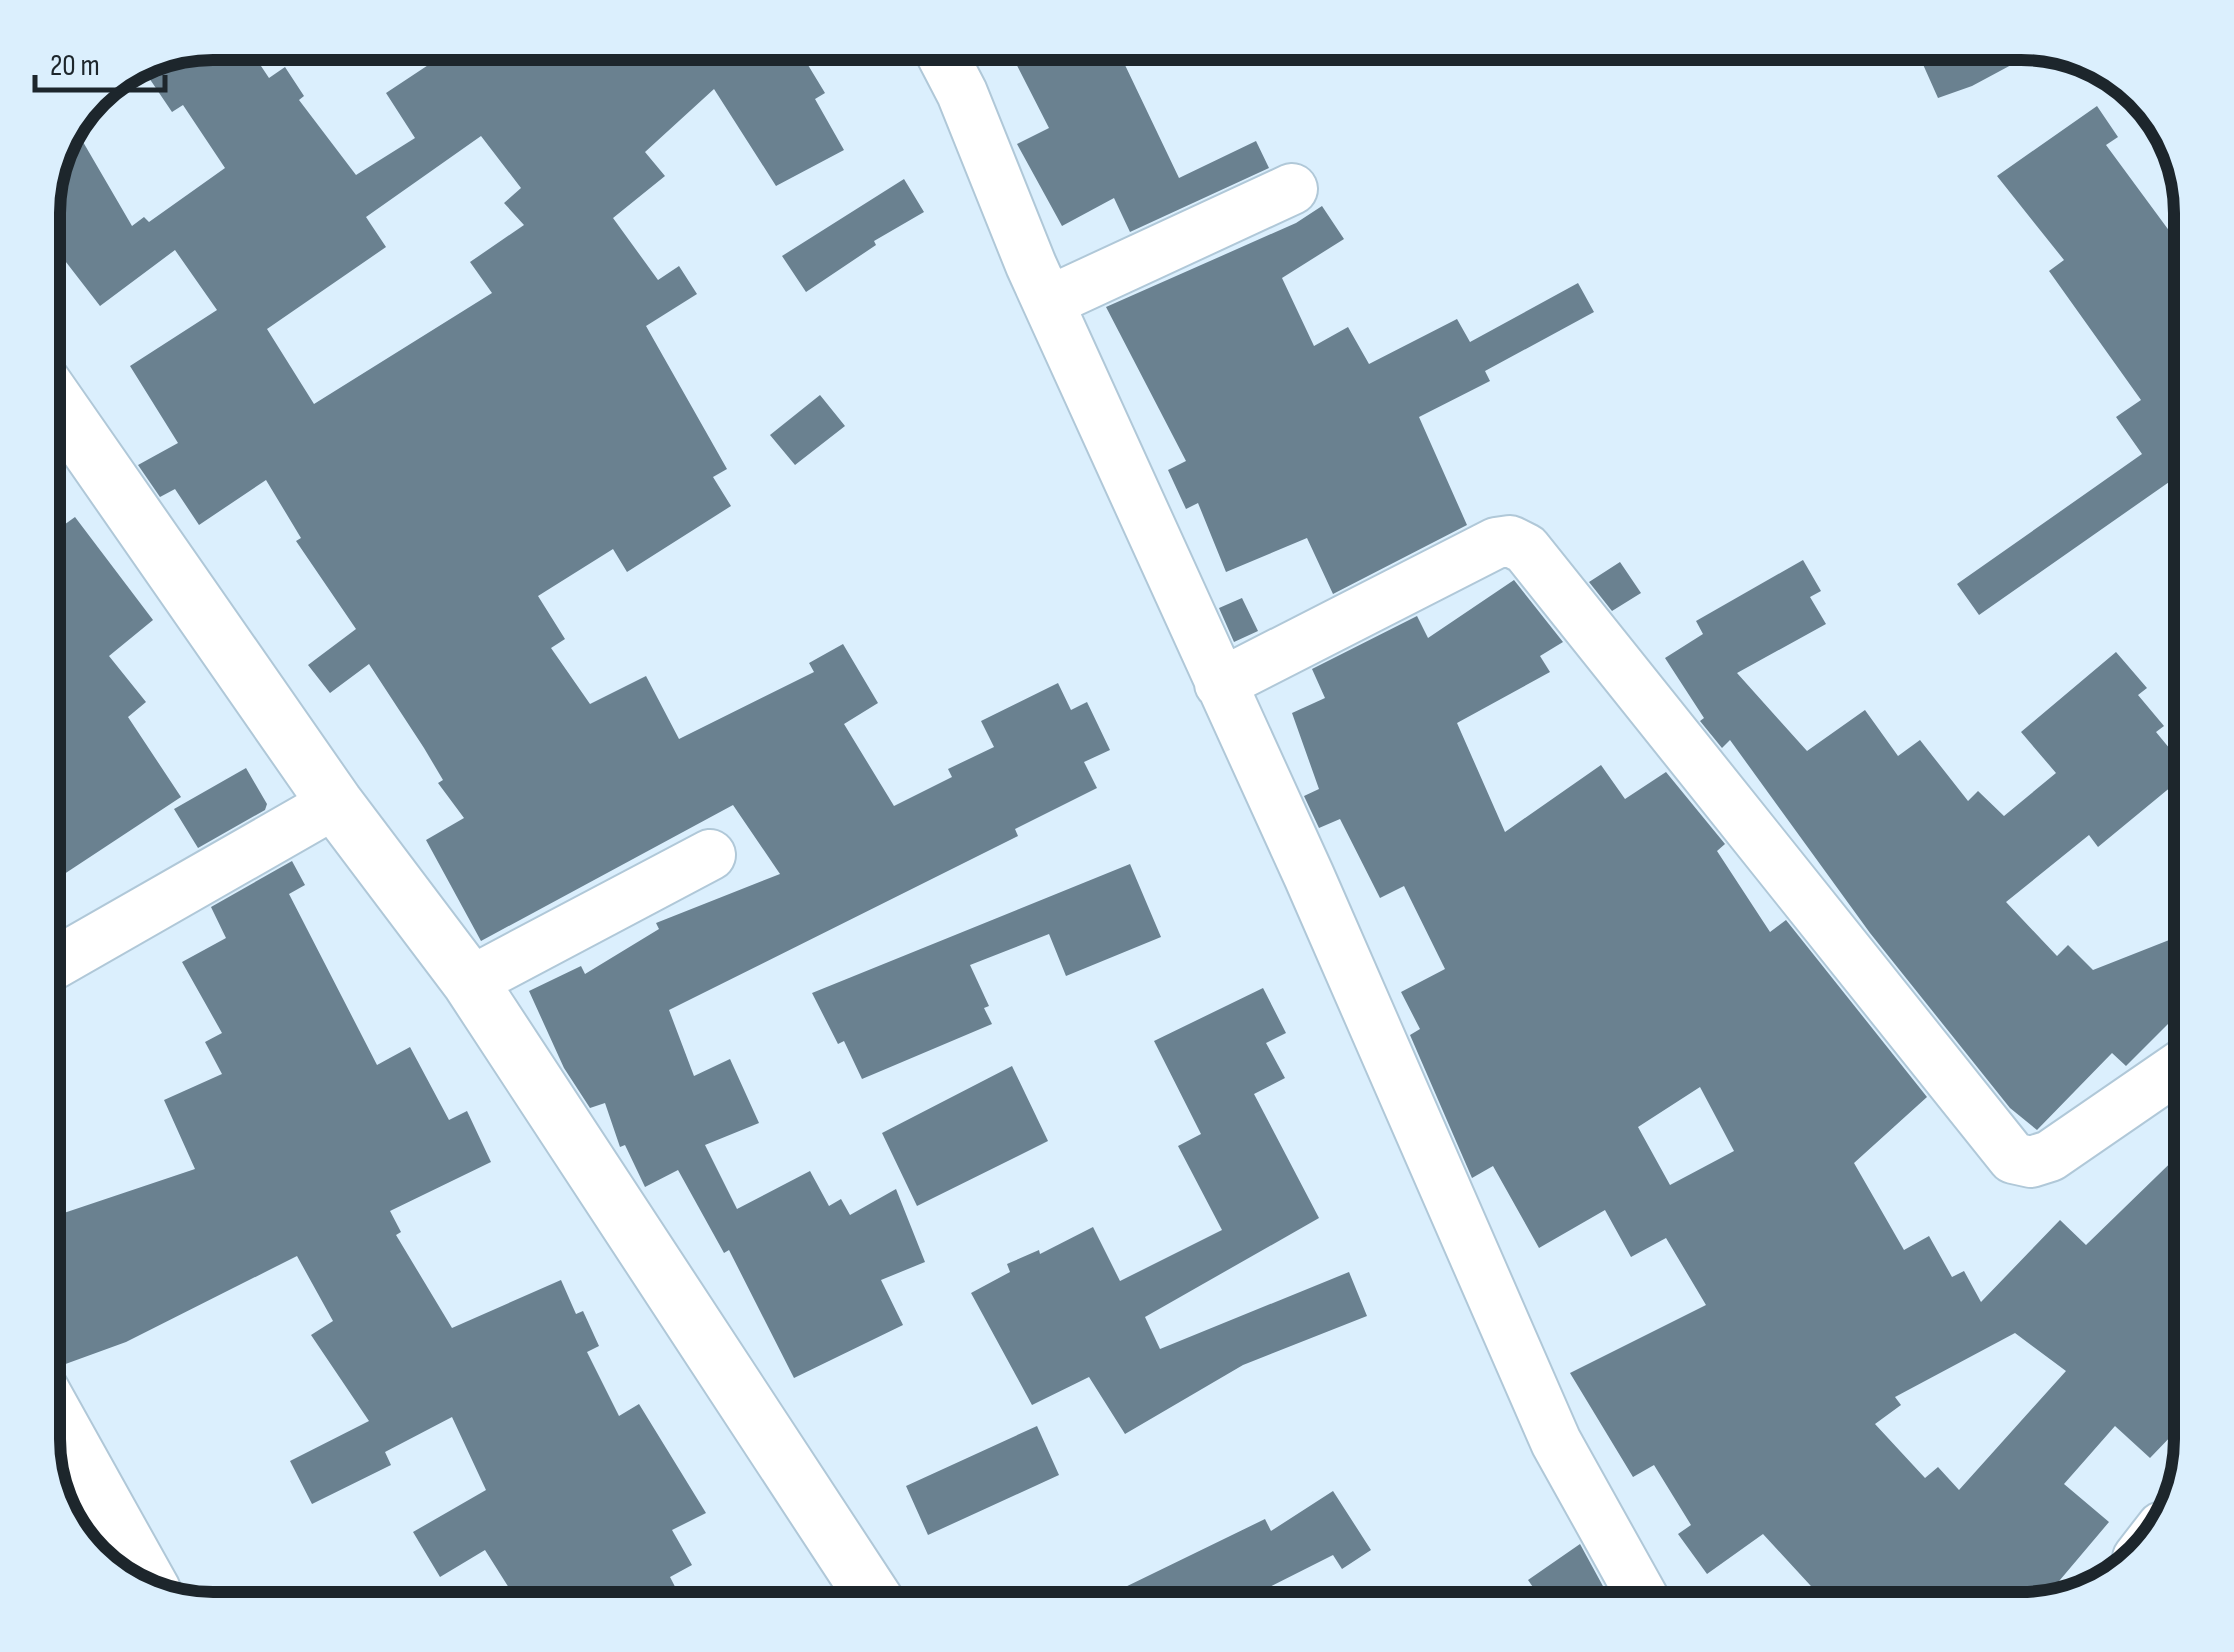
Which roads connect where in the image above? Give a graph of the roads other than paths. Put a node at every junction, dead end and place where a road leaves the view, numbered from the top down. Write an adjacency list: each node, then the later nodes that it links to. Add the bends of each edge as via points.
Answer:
1 (945, 60): 3 (street)
2 (1292, 189): 3 (street)
3 (1048, 302): 5 (street)
4 (60, 407): 6 (street)
5 (1220, 684): 10 (street, via 1510,541 1526,549 2013,1158 2050,1156); 14 (street, via 1556,1442)
6 (335, 803): 8 (street); 9 (street)
7 (710, 855): 9 (street)
8 (60, 960)
9 (470, 982): 13 (street)
10 (2174, 1072)
11 (60, 1419): 12 (street)
12 (148, 1577)
13 (869, 1592)
14 (1638, 1592)

